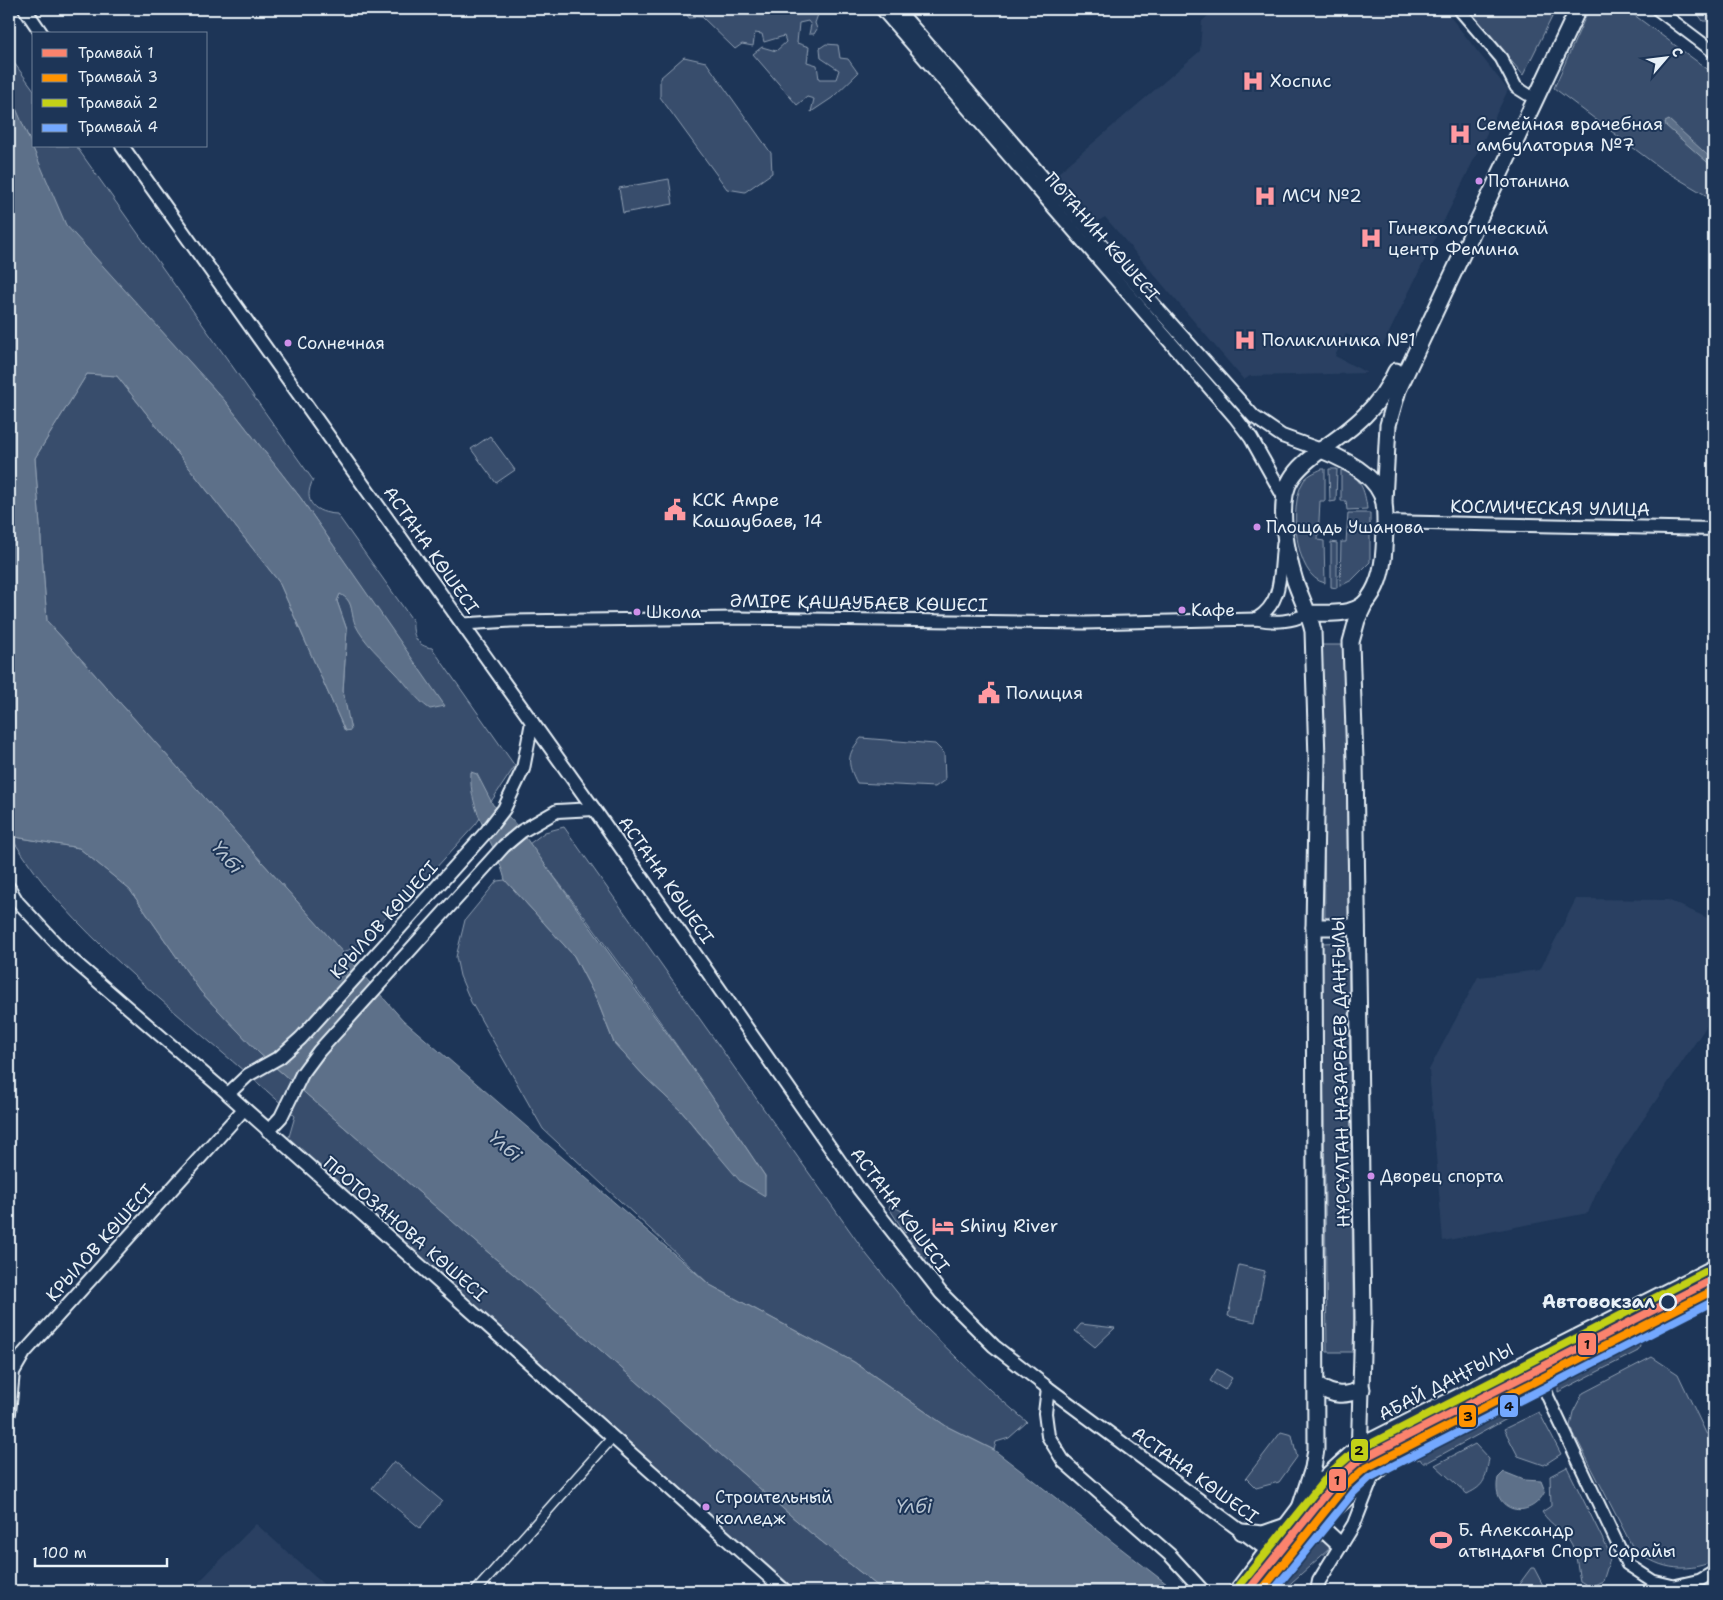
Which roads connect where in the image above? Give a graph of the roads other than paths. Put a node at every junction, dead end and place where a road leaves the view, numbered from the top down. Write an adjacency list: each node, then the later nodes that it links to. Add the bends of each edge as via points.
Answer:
1 (24, 9): 8 (main road)
2 (882, 9): 13 (main road, ПОТАНИН КӨШЕСІ, via 1235,417 1251,438)
3 (897, 9): 12 (main road, ПОТАНИН КӨШЕСІ, via 1254,417 1282,436)
4 (1459, 9): 10 (street, via 1501,58 1516,87)
5 (1568, 9): 10 (main road, НҰРСҰЛТАН НАЗАРБАЕВ ДАҢҒЫЛЫ)
6 (1578, 9): 10 (main road, НҰРСҰЛТАН НАЗАРБАЕВ ДАҢҒЫЛЫ)
7 (1657, 9): 9 (street)
8 (41, 32)
9 (1714, 52)
10 (1534, 88): 12 (main road, НҰРСҰЛТАН НАЗАРБАЕВ ДАҢҒЫЛЫ, via 1389,387 1358,423); 14 (main road, НҰРСҰЛТАН НАЗАРБАЕВ ДАҢҒЫЛЫ, via 1398,390 1388,425)
11 (123, 148): 21 (main road, АСТАНА КӨШЕСІ)
12 (1321, 450): 13 (main road, НҰРСҰЛТАН НАЗАРБАЕВ ДАҢҒЫЛЫ, via 1290,480); 14 (main road, via 1358,468)
13 (1284, 497): 16 (main road, НҰРСҰЛТАН НАЗАРБАЕВ ДАҢҒЫЛЫ)
14 (1384, 500): 15 (main road, НҰРСҰЛТАН НАЗАРБАЕВ ДАҢҒЫЛЫ)
15 (1385, 522): 17 (main road, КОСМИЧЕСКАЯ УЛИЦА); 18 (main road, НҰРСҰЛТАН НАЗАРБАЕВ ДАҢҒЫЛЫ, via 1383,564 1378,582)
16 (1285, 529): 19 (main road, НҰРСҰЛТАН НАЗАРБАЕВ ДАҢҒЫЛЫ, via 1295,580); 20 (street, via 1275,601 1268,612)
17 (1714, 529)
18 (1364, 603): 19 (main road, via 1351,610); 26 (main road, НҰРСҰЛТАН НАЗАРБАЕВ ДАҢҒЫЛЫ, via 1350,642)
19 (1309, 613): 20 (street, ӘМІРЕ ҚАШАУБАЕВ КӨШЕСІ, via 1274,623); 25 (main road, НҰРСҰЛТАН НАЗАРБАЕВ ДАҢҒЫЛЫ, via 1313,631 1317,759)
20 (1256, 619): 21 (street, ӘМІРЕ ҚАШАУБАЕВ КӨШЕСІ, via 1085,623 736,618)
21 (463, 624): 22 (main road, АСТАНА КӨШЕСІ)
22 (532, 722): 23 (main road, АСТАНА КӨШЕСІ); 27 (main road, КРЫЛОВ КӨШЕСІ, via 524,769 488,832 321,1016 280,1057 248,1074)
23 (594, 809): 29 (main road, via 557,812 522,831 498,854 319,1051 302,1074 284,1111); 35 (main road, АСТАНА КӨШЕСІ, via 859,1188 931,1281 994,1346)
24 (9, 887): 27 (street, ПРОТОЗАНОВА КӨШЕСІ, via 18,902 68,955)
25 (1314, 927): 26 (main road); 34 (main road, НҰРСҰЛТАН НАЗАРБАЕВ ДАҢҒЫЛЫ)
26 (1357, 927): 36 (main road, НҰРСҰЛТАН НАЗАРБАЕВ ДАҢҒЫЛЫ)
27 (228, 1094): 28 (main road, ПРОТОЗАНОВА КӨШЕСІ)
28 (244, 1109): 29 (main road, ПРОТОЗАНОВА КӨШЕСІ); 37 (main road, КРЫЛОВ КӨШЕСІ, via 24,1353 13,1372)
29 (268, 1131): 39 (main road, ПРОТОЗАНОВА КӨШЕСІ)
30 (1714, 1268): 32 (main road, АБАЙ ДАҢҒЫЛЫ)
31 (1714, 1293): 33 (main road)
32 (1543, 1354): 33 (street); 40 (main road, АБАЙ ДАҢҒЫЛЫ)
33 (1542, 1381): 41 (main road, via 1416,1444); 48 (street, via 1627,1564 1653,1580 1674,1586 1700,1580)
34 (1317, 1386): 36 (main road, via 1337,1395 1347,1395); 42 (main road, НҰРСҰЛТАН НАЗАРБАЕВ ДАҢҒЫЛЫ, via 1316,1450)
35 (1048, 1388): 45 (main road, АСТАНА КӨШЕСІ); 52 (main road, via 1048,1436 1064,1462 1170,1555)
36 (1362, 1388): 40 (main road, НҰРСҰЛТАН НАЗАРБАЕВ ДАҢҒЫЛЫ)
37 (9, 1391): 38 (main road, КРЫЛОВ КӨШЕСІ)
38 (9, 1413)
39 (612, 1438): 50 (street); 51 (main road, ПРОТОЗАНОВА КӨШЕСІ)
40 (1359, 1447): 42 (main road, АБАЙ ДАҢҒЫЛЫ, via 1318,1484); 44 (main road, НҰРСҰЛТАН НАЗАРБАЕВ ДАҢҒЫЛЫ, via 1353,1474)
41 (1373, 1475): 44 (main road); 46 (main road, via 1354,1524)
42 (1300, 1508): 43 (main road, АБАЙ ДАҢҒЫЛЫ)
43 (1286, 1526): 45 (main road, via 1263,1534); 47 (main road, АБАЙ ДАҢҒЫЛЫ)
44 (1312, 1528): 46 (main road, via 1325,1531); 53 (main road)
45 (1242, 1532): 47 (main road, АСТАНА КӨШЕСІ)
46 (1340, 1545): 54 (main road, via 1319,1581)
47 (1268, 1550): 49 (main road, АБАЙ ДАҢҒЫЛЫ)
48 (1714, 1572)
49 (1239, 1589)
50 (476, 1591)
51 (785, 1591)
52 (1203, 1591)
53 (1263, 1591)
54 (1317, 1591)

